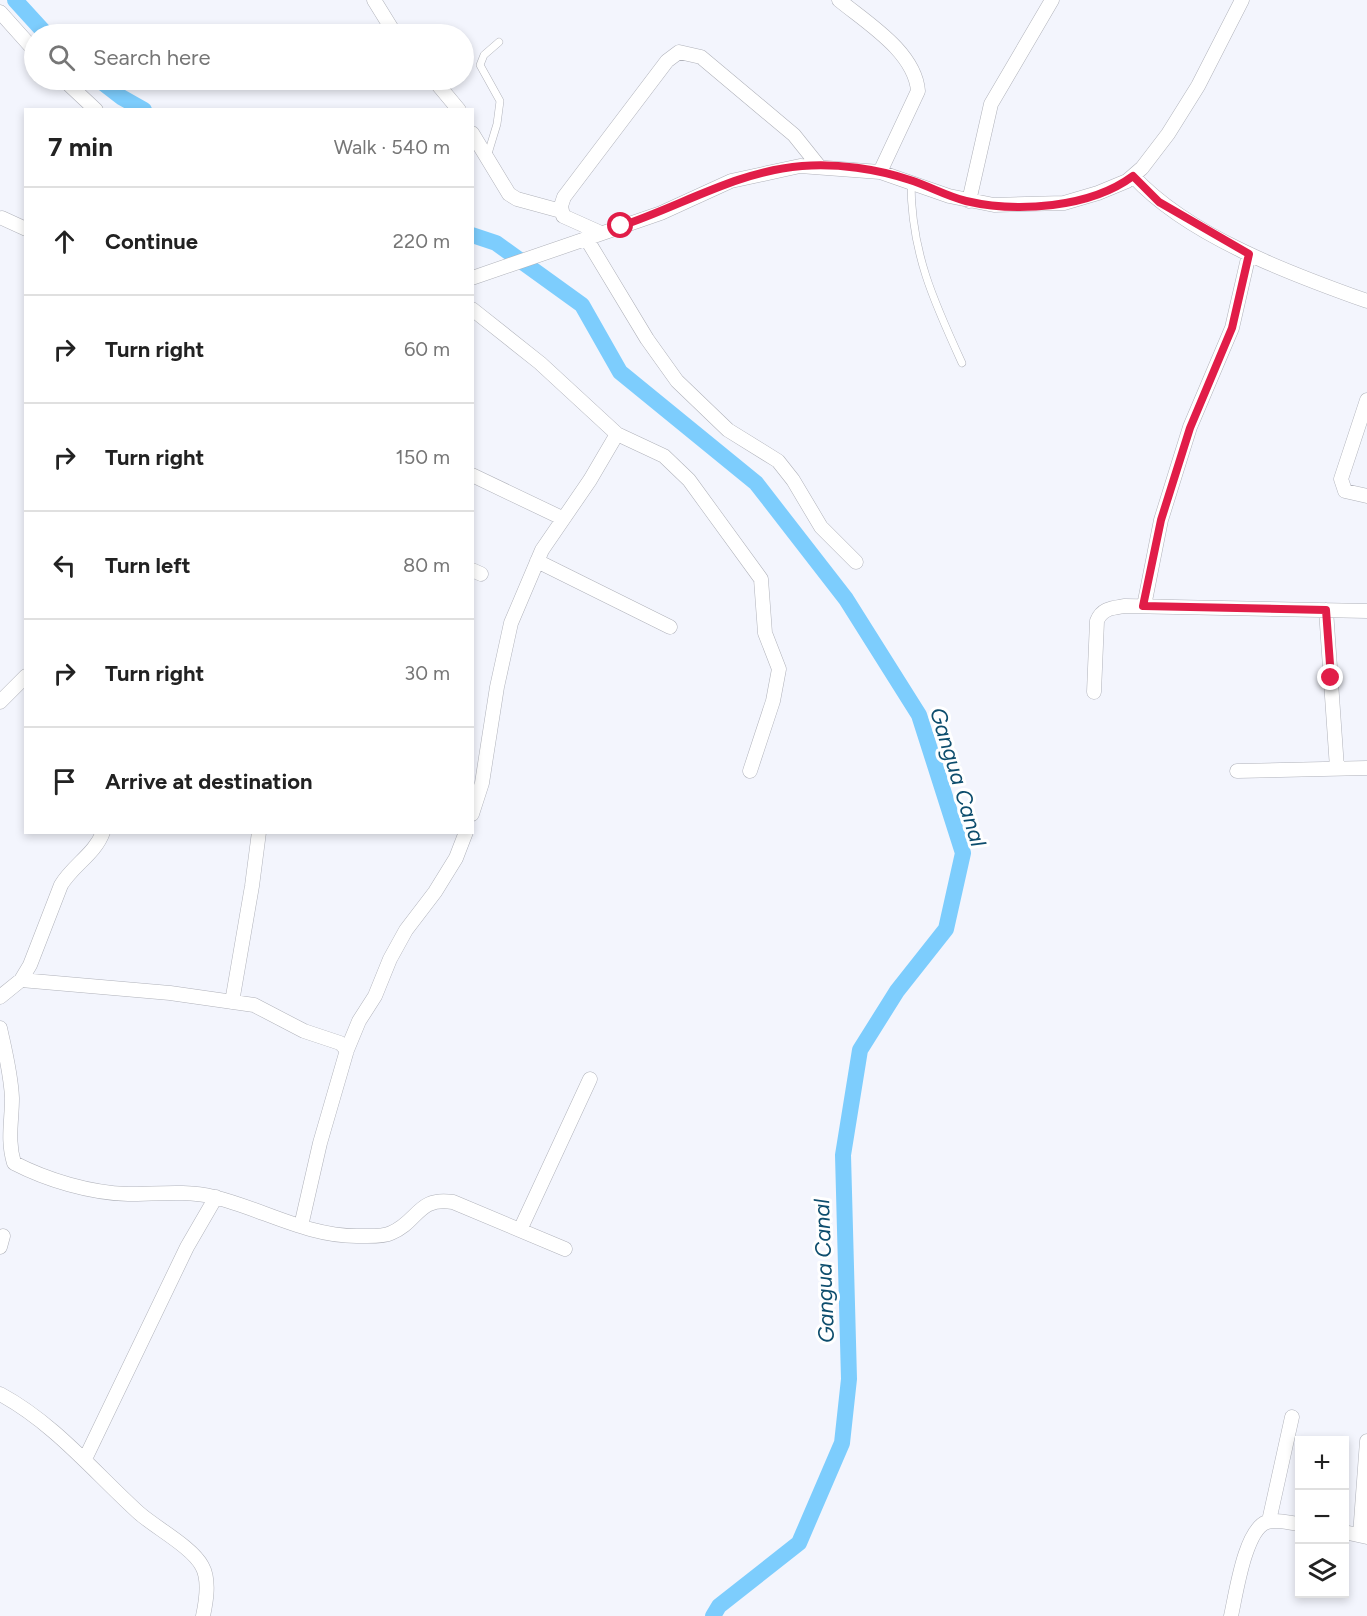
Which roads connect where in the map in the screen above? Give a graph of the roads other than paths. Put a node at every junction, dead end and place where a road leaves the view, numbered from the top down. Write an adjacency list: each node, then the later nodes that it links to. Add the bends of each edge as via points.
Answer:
1 (374, 0): 6 (street)
2 (839, 0): 16 (street, via 911,64 917,78 918,91)
3 (1052, 0): 19 (street, via 991,104)
4 (1242, 0): 17 (street, via 1198,86 1168,134)
5 (0, 12): 7 (street)
6 (389, 24)
7 (24, 39)
8 (499, 42): 14 (lane, via 484,55 480,65 500,101)
9 (74, 90): 11 (street)
10 (442, 90): 12 (street)
11 (94, 108)
12 (457, 108)
13 (474, 136): 14 (street)
14 (487, 159): 20 (street, via 509,194)
15 (818, 165): 16 (street); 20 (street, via 794,135 701,57 679,52 667,61 564,197); 23 (street, via 731,181 661,213)
16 (880, 172): 18 (street)
17 (1133, 176): 19 (street, via 1098,193 1064,203 1026,206); 25 (street, via 1159,202)
18 (911, 181): 19 (street); 29 (lane, via 913,231 925,277)
19 (969, 201)
20 (561, 211): 23 (street, via 567,219)
21 (2, 218): 22 (street)
22 (24, 228)
23 (601, 233): 24 (street)
24 (581, 240): 26 (street); 36 (street, via 676,381 728,430 778,461 821,527)
25 (1249, 254): 27 (street); 37 (street, via 1232,328 1190,428 1161,520)
26 (474, 277)
27 (1367, 301)
28 (474, 310): 31 (street, via 504,332)
29 (962, 363)
30 (1367, 400): 33 (street, via 1341,479 1345,491)
31 (617, 434): 34 (street); 46 (street, via 664,456 689,480 760,579 765,633 779,669)
32 (474, 476): 34 (street)
33 (1367, 496)
34 (562, 518): 35 (street)
35 (537, 561): 40 (street); 48 (street, via 511,622 482,783)
36 (856, 562)
37 (1143, 606): 38 (street); 42 (street, via 1109,608 1100,616)
38 (1326, 610): 39 (street); 44 (street)
39 (1367, 611)
40 (670, 627)
41 (24, 678): 43 (street)
42 (1094, 692)
43 (0, 702)
44 (1337, 768): 45 (street); 47 (street)
45 (1367, 768)
46 (750, 771)
47 (1237, 771)
48 (474, 808)
49 (102, 834): 52 (street, via 61,885 34,958)
50 (259, 834): 54 (street)
51 (465, 834): 56 (street, via 456,858 390,959)
52 (21, 980): 53 (street); 54 (street)
53 (0, 997)
54 (232, 1002): 56 (street, via 254,1005 304,1031 340,1043)
55 (0, 1028): 58 (street, via 12,1099 9,1133 14,1163 102,1192 179,1192)
56 (347, 1050): 59 (street)
57 (590, 1079): 60 (street)
58 (216, 1197): 59 (street); 65 (street, via 187,1247)
59 (301, 1226): 60 (street, via 357,1236 390,1234 429,1203 443,1200)
60 (520, 1230): 61 (street)
61 (565, 1249)
62 (0, 1394): 65 (street, via 28,1411)
63 (1292, 1417): 66 (street)
64 (1367, 1441): 69 (street)
65 (85, 1459): 70 (street, via 139,1513 203,1567 207,1599)
66 (1269, 1521): 67 (street); 71 (street, via 1255,1529 1252,1536)
67 (1295, 1524)
68 (1349, 1533): 69 (street)
69 (1364, 1536)
70 (202, 1616)
71 (1231, 1616)

